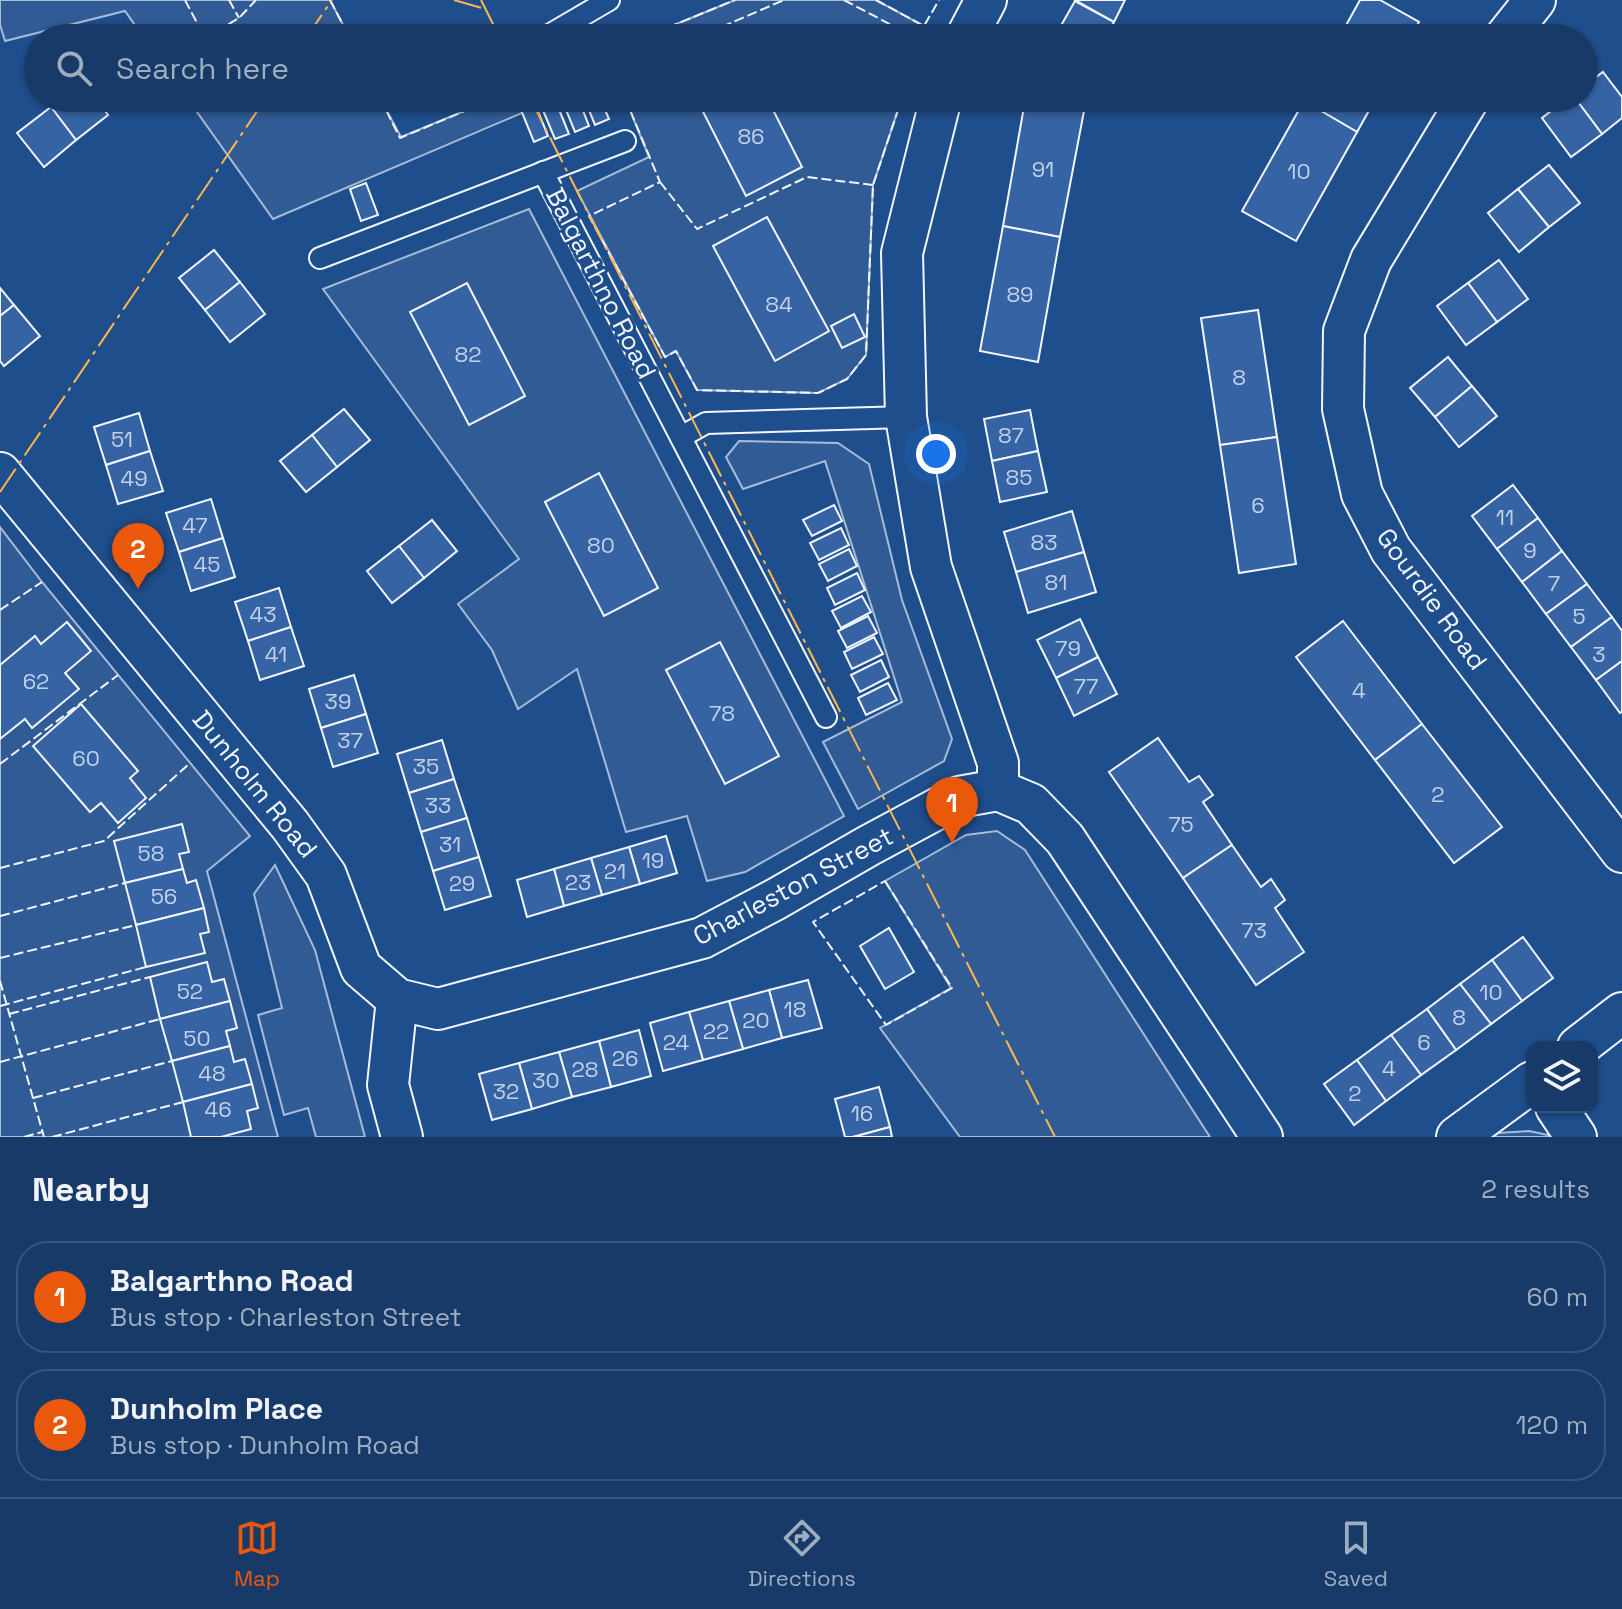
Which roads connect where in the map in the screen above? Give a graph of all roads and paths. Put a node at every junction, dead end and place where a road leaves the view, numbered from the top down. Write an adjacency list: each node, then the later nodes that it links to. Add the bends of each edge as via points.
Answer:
1 (986, 0): 5 (street)
2 (1535, 0): 6 (street)
3 (602, 2): 4 (lane)
4 (567, 24)
5 (973, 24)
6 (1516, 24)
7 (937, 112): 12 (street, via 902,253)
8 (1461, 112): 17 (street, Gourdie Road, via 1371,260 1344,331 1343,409 1362,494 1391,550)
9 (625, 141): 10 (lane)
10 (543, 172): 11 (lane); 13 (lane, Balgarthno Road)
11 (320, 258)
12 (906, 417): 13 (lane, via 706,423); 16 (street, via 931,567 998,763)
13 (681, 437): 15 (lane, Balgarthno Road)
14 (0, 473): 18 (street, Dunholm Road, via 290,825 326,875 361,968)
15 (826, 717)
16 (998, 790): 18 (street, Charleston Street, via 959,797 702,938 438,1009); 24 (street, via 1031,804 1065,839)
17 (1622, 852)
18 (397, 999): 23 (street, via 388,1085)
19 (1622, 1013): 20 (street)
20 (1586, 1041)
21 (1526, 1086): 25 (street)
22 (1560, 1113): 26 (street)
23 (402, 1137)
24 (1262, 1137)
25 (1457, 1137)
26 (1576, 1137)

